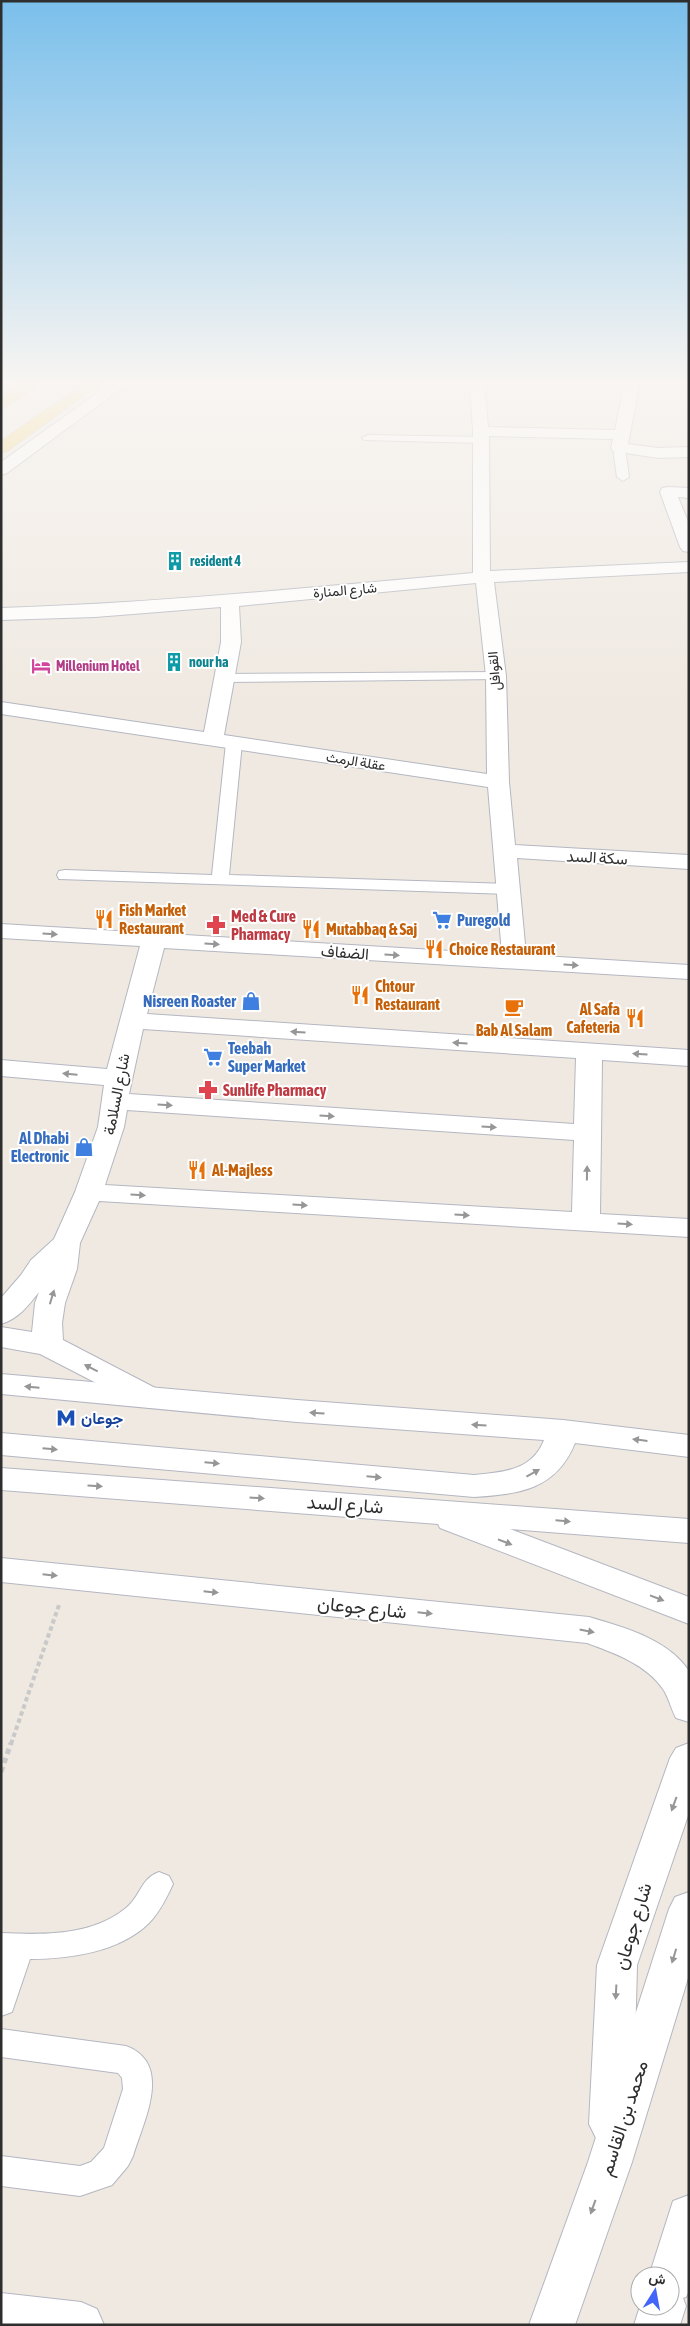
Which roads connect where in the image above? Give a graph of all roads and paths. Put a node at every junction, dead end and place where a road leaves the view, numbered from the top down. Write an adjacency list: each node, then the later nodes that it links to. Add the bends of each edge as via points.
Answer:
1 (481, 490): 6 (street, القوافل, via 480,570)
2 (689, 493): 3 (street, via 668,492)
3 (689, 547)
4 (689, 567): 6 (street, شارع المنارة)
5 (689, 575): 7 (street, via 686,578)
6 (484, 577): 8 (street, شارع المنارة); 10 (street, القوافل)
7 (689, 587)
8 (230, 600): 9 (street, شارع المنارة); 11 (street, via 231,642)
9 (1, 614)
10 (496, 676): 11 (lane); 15 (street, القوافل)
11 (225, 678): 13 (street)
12 (1, 708): 13 (street, عقلة الرمث)
13 (213, 739): 14 (street, عقلة الرمث)
14 (234, 742): 15 (street, عقلة الرمث); 19 (lane)
15 (498, 782): 16 (street, القوافل)
16 (505, 851): 17 (street, سكة السد); 20 (street, القوافل)
17 (689, 862)
18 (65, 875): 19 (lane)
19 (220, 880): 20 (lane)
20 (509, 889): 23 (street, القوافل)
21 (1, 931): 22 (street, الضفاف, one-way to 22)
22 (154, 940): 23 (street, الضفاف, one-way to 23); 25 (street, شارع السلامة)
23 (515, 962): 24 (street, الضفاف, one-way to 24)
24 (689, 972)
25 (132, 1021): 26 (street, one-way to 25); 29 (street, شارع السلامة)
26 (589, 1051): 27 (street, one-way to 26); 30 (street)
27 (689, 1058)
28 (1, 1068): 29 (street, one-way to 28)
29 (117, 1090): 30 (street, one-way to 30); 31 (street, شارع السلامة, via 111,1127)
30 (588, 1134): 32 (street, one-way to 30)
31 (89, 1192): 32 (street, one-way to 32); 34 (street, شارع السلامة)
32 (586, 1222): 33 (street, one-way to 33)
33 (689, 1228)
34 (66, 1243): 35 (street, شارع السلامة, via 41,1266 18,1300); 37 (street, شارع السلامة, one-way to 34, via 50,1303 62,1269)
35 (1, 1314)
36 (1, 1337): 37 (street)
37 (48, 1345): 39 (street, one-way to 37)
38 (1, 1384): 39 (street, one-way to 38)
39 (150, 1398): 40 (street, one-way to 39)
40 (563, 1431): 41 (street, one-way to 40, via 474,1486 508,1483 536,1473 552,1458); 42 (street, one-way to 40)
41 (1, 1444)
42 (689, 1446)
43 (5, 1480): 44 (street, شارع السد, one-way to 44)
44 (427, 1510): 45 (street, شارع السد, one-way to 45); 48 (street, one-way to 48)
45 (689, 1531)
46 (1, 1570): 47 (street, شارع جوعان, one-way to 47)
47 (68, 1577): 49 (street, شارع جوعان, one-way to 49, via 589,1630 632,1645 663,1664 686,1696); 51 (path)
48 (689, 1611)
49 (689, 1708)
50 (689, 1758): 57 (street, شارع جوعان, one-way to 57, via 617,1965)
51 (1, 1772)
52 (158, 1884): 54 (lane, via 139,1915 116,1929 85,1942)
53 (689, 1909): 57 (street, محمد بن القاسم, one-way to 57)
54 (10, 1947): 55 (lane)
55 (1, 2003)
56 (1, 2044): 58 (lane, via 126,2060 138,2073 138,2089 118,2156 101,2174 80,2182)
57 (610, 2162): 62 (street, محمد بن القاسم, one-way to 62)
58 (1, 2171)
59 (689, 2216): 60 (street)
60 (674, 2266)
61 (4, 2319): 63 (street)
62 (548, 2322)
63 (81, 2325)

